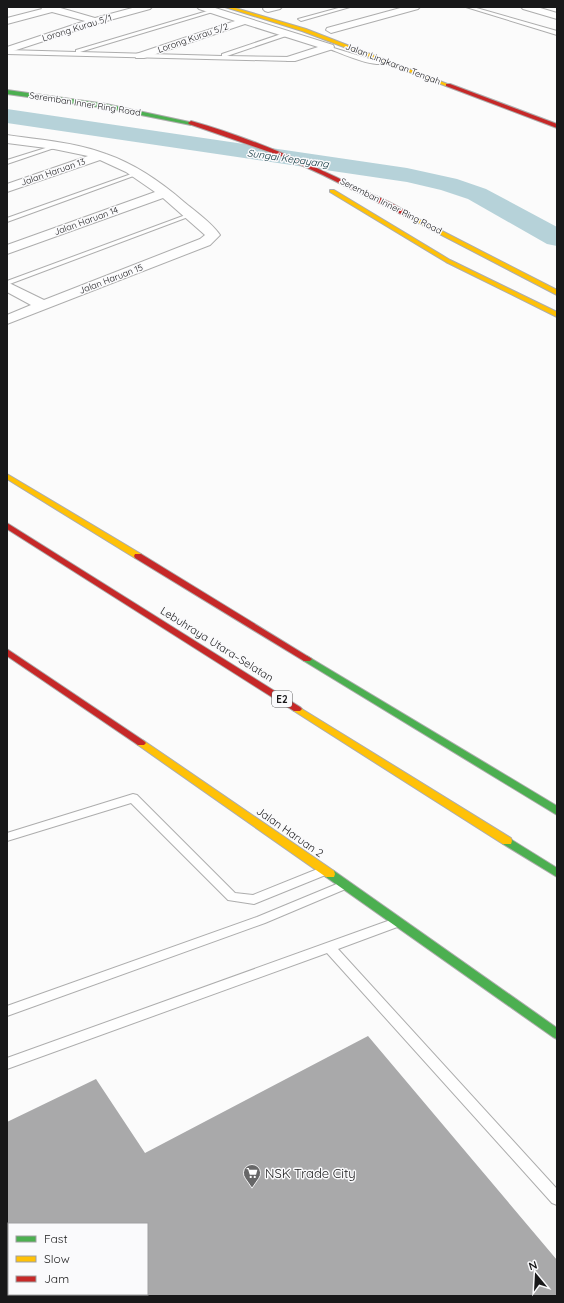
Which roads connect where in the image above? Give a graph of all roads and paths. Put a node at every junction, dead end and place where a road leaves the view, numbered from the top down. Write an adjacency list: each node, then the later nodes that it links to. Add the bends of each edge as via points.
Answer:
1 (202, 7): 10 (street)
2 (226, 7): 26 (main road, Jalan Lingkaran Tengah, via 304,30)
3 (348, 7): 12 (lane)
4 (416, 7): 16 (street)
5 (468, 7): 17 (lane)
6 (526, 7): 11 (street)
7 (49, 8): 14 (street); 15 (street)
8 (138, 8): 15 (street, Lorong Kurau 5/1)
9 (268, 8): 12 (main road, Jalan Lingkaran Tengah)
10 (214, 10): 13 (street); 22 (lane)
11 (557, 16)
12 (301, 19): 16 (main road, Jalan Lingkaran Tengah)
13 (246, 20): 18 (street); 23 (street, Lorong Kurau 5/2)
14 (7, 21)
15 (95, 21): 21 (street, Lorong Kurau 5/1)
16 (331, 30): 19 (main road, Jalan Lingkaran Tengah)
17 (557, 33)
18 (287, 34): 20 (street); 24 (lane)
19 (345, 36)
20 (329, 47): 25 (street); 26 (lane, via 372,62)
21 (7, 51): 22 (lane)
22 (68, 54): 23 (lane)
23 (140, 56): 24 (lane)
24 (216, 58): 25 (lane)
25 (292, 60)
26 (386, 62): 30 (main road, Jalan Lingkaran Tengah)
27 (7, 84): 29 (main road, Seremban Inner Ring Road, via 121,101)
28 (7, 92): 35 (main road, Seremban Inner Ring Road, via 106,106 183,121 241,139)
29 (207, 118)
30 (557, 126)
31 (7, 139): 32 (street)
32 (58, 146): 33 (street); 34 (lane)
33 (100, 156): 36 (street); 38 (street, Jalan Haruan 13)
34 (7, 162)
35 (304, 164): 45 (main road, Seremban Inner Ring Road, via 354,187); 47 (main road, via 320,182 448,261)
36 (136, 174): 39 (street); 42 (lane)
37 (366, 184): 40 (main road, Seremban Inner Ring Road)
38 (7, 188)
39 (164, 193): 41 (street); 43 (street, Jalan Haruan 14)
40 (397, 199)
41 (193, 214): 44 (lane); 46 (street, Jalan Haruan 15, via 213,234 205,242)
42 (7, 220)
43 (7, 250)
44 (7, 285): 46 (street)
45 (557, 293)
46 (43, 306): 48 (street, Jalan Haruan 15)
47 (557, 315)
48 (7, 320)
49 (7, 476): 52 (main road)
50 (7, 525): 55 (main road, Lebuhraya Utara–Selatan / E2)
51 (7, 652): 54 (main road, Jalan Haruan 2)
52 (557, 811)
53 (7, 837): 54 (lane, via 133,798 232,897 254,900)
54 (324, 871): 56 (main road, Jalan Haruan 2)
55 (557, 872)
56 (344, 885): 57 (main road, Jalan Haruan 2); 59 (lane, via 261,920)
57 (397, 922): 58 (lane); 60 (main road, Jalan Haruan 2)
58 (329, 947): 61 (lane); 62 (lane)
59 (7, 1011)
60 (557, 1034)
61 (7, 1064)
62 (557, 1199)

